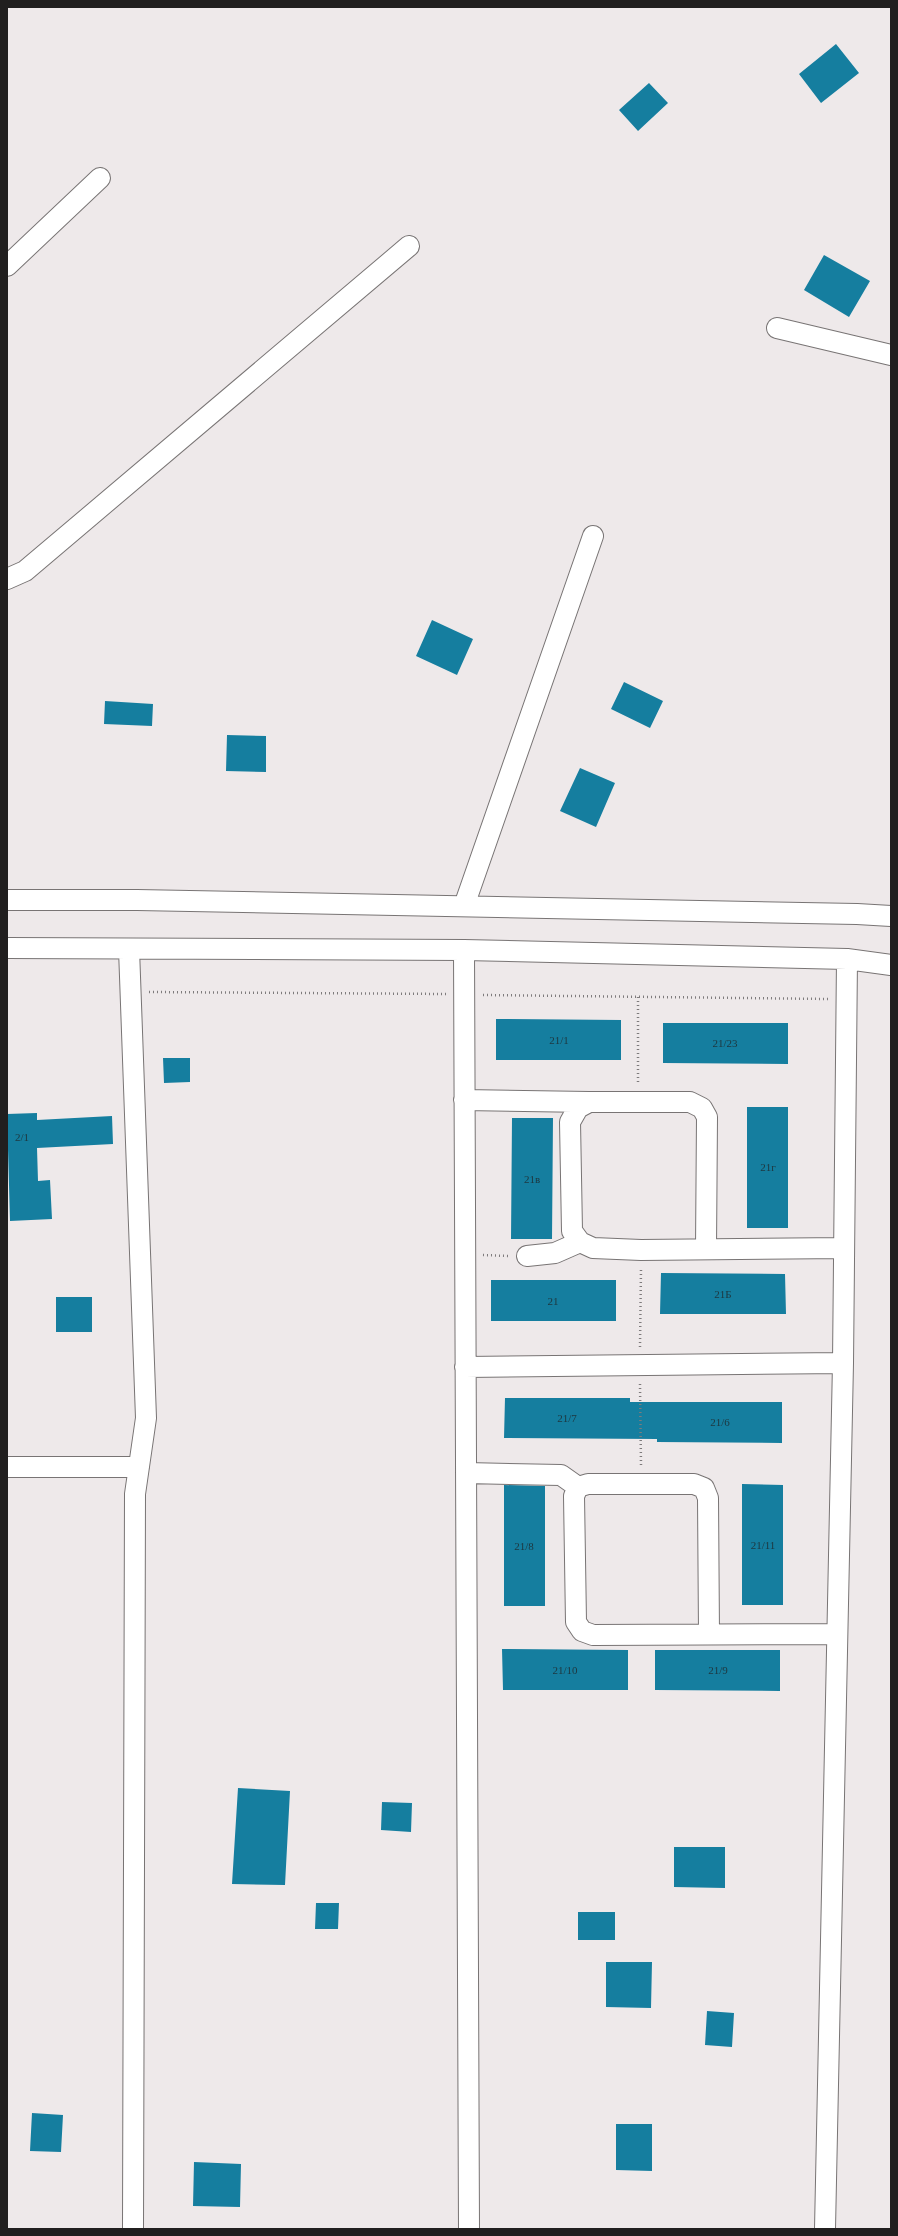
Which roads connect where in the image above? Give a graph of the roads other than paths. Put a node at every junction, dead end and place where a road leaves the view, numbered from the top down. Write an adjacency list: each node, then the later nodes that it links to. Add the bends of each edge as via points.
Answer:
1 (100, 178): 3 (street)
2 (409, 246): 7 (street, via 25,571)
3 (7, 266)
4 (777, 328): 5 (street)
5 (891, 355)
6 (593, 536): 9 (street)
7 (7, 579)
8 (7, 900): 9 (street)
9 (464, 906): 10 (street)
10 (891, 916)
11 (7, 948): 12 (street)
12 (129, 949): 13 (street); 25 (street, via 146,1418)
13 (464, 950): 14 (street); 16 (street)
14 (847, 959): 15 (street); 20 (street)
15 (891, 965)
16 (464, 1100): 17 (street); 23 (street)
17 (589, 1102): 18 (street, via 578,1108 570,1122 572,1231); 19 (street, via 690,1102 702,1108 707,1117)
18 (580, 1242): 19 (street, via 593,1248); 21 (street, via 555,1253)
19 (706, 1248): 20 (street)
20 (844, 1248): 22 (street)
21 (527, 1256)
22 (843, 1363): 23 (street); 29 (street)
23 (465, 1367): 26 (street)
24 (7, 1467): 25 (street)
25 (139, 1467): 30 (street, via 135,1494)
26 (466, 1473): 27 (street, via 561,1475); 31 (street)
27 (578, 1487): 28 (street, via 588,1484 694,1484 704,1488 708,1498); 28 (street, via 574,1496 576,1622 582,1631 593,1635)
28 (709, 1634): 29 (street)
29 (837, 1634): 32 (street)
30 (133, 2229)
31 (469, 2229)
32 (825, 2229)

